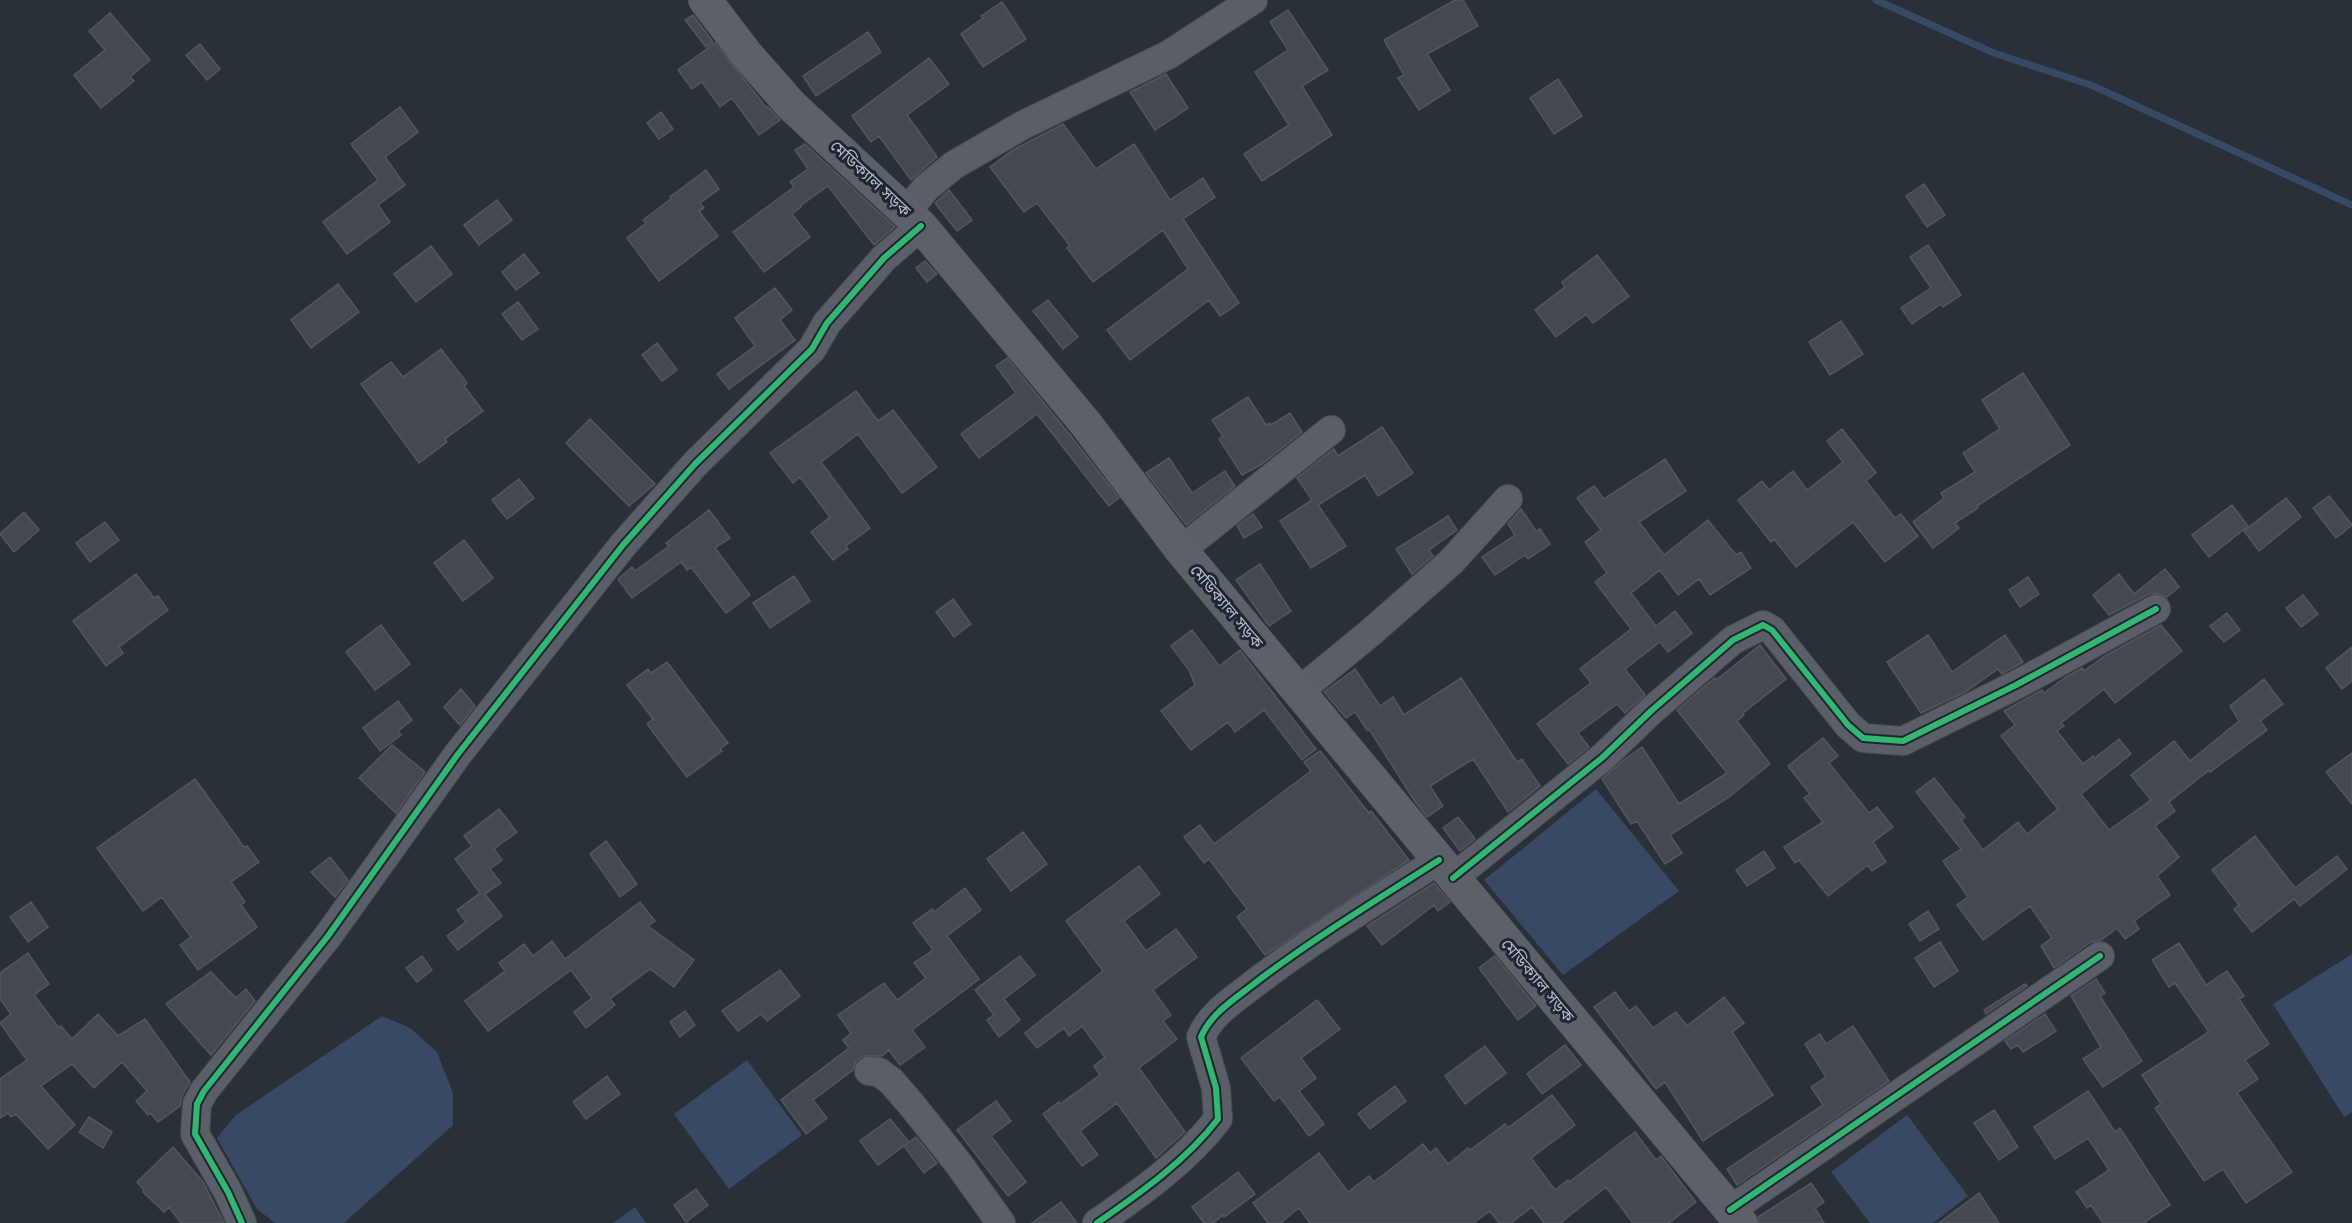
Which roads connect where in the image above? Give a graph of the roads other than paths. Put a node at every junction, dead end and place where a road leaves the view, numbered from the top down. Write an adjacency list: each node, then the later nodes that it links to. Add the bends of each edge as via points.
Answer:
1 (705, 0): 3 (main road, মেডিক্যাল সড়ক, via 791,105)
2 (1253, 0): 3 (street, via 1168,55 1023,125 954,165 926,188)
3 (914, 218): 6 (main road, মেডিক্যাল সড়ক, via 1086,424); 13 (street, via 827,323 812,349 695,464 622,545 458,754 328,936 204,1090 197,1104 195,1134)
4 (1331, 430): 6 (street)
5 (1508, 500): 8 (street, via 1451,562)
6 (1181, 550): 8 (main road, মেডিক্যাল সড়ক)
7 (2156, 609): 9 (street, via 1903,741 1863,738 1848,725 1772,630 1763,625 1756,627 1733,640 1604,757)
8 (1298, 692): 9 (main road, মেডিক্যাল সড়ক)
9 (1446, 869): 12 (main road, মেডিক্যাল সড়ক); 15 (street, via 1289,958 1217,1013 1201,1037 1216,1088 1218,1119 1190,1151)
10 (2100, 956): 12 (street)
11 (869, 1071): 14 (street, via 879,1072 911,1104)
12 (1735, 1216)
13 (242, 1223)
14 (1001, 1223)
15 (1097, 1223)

